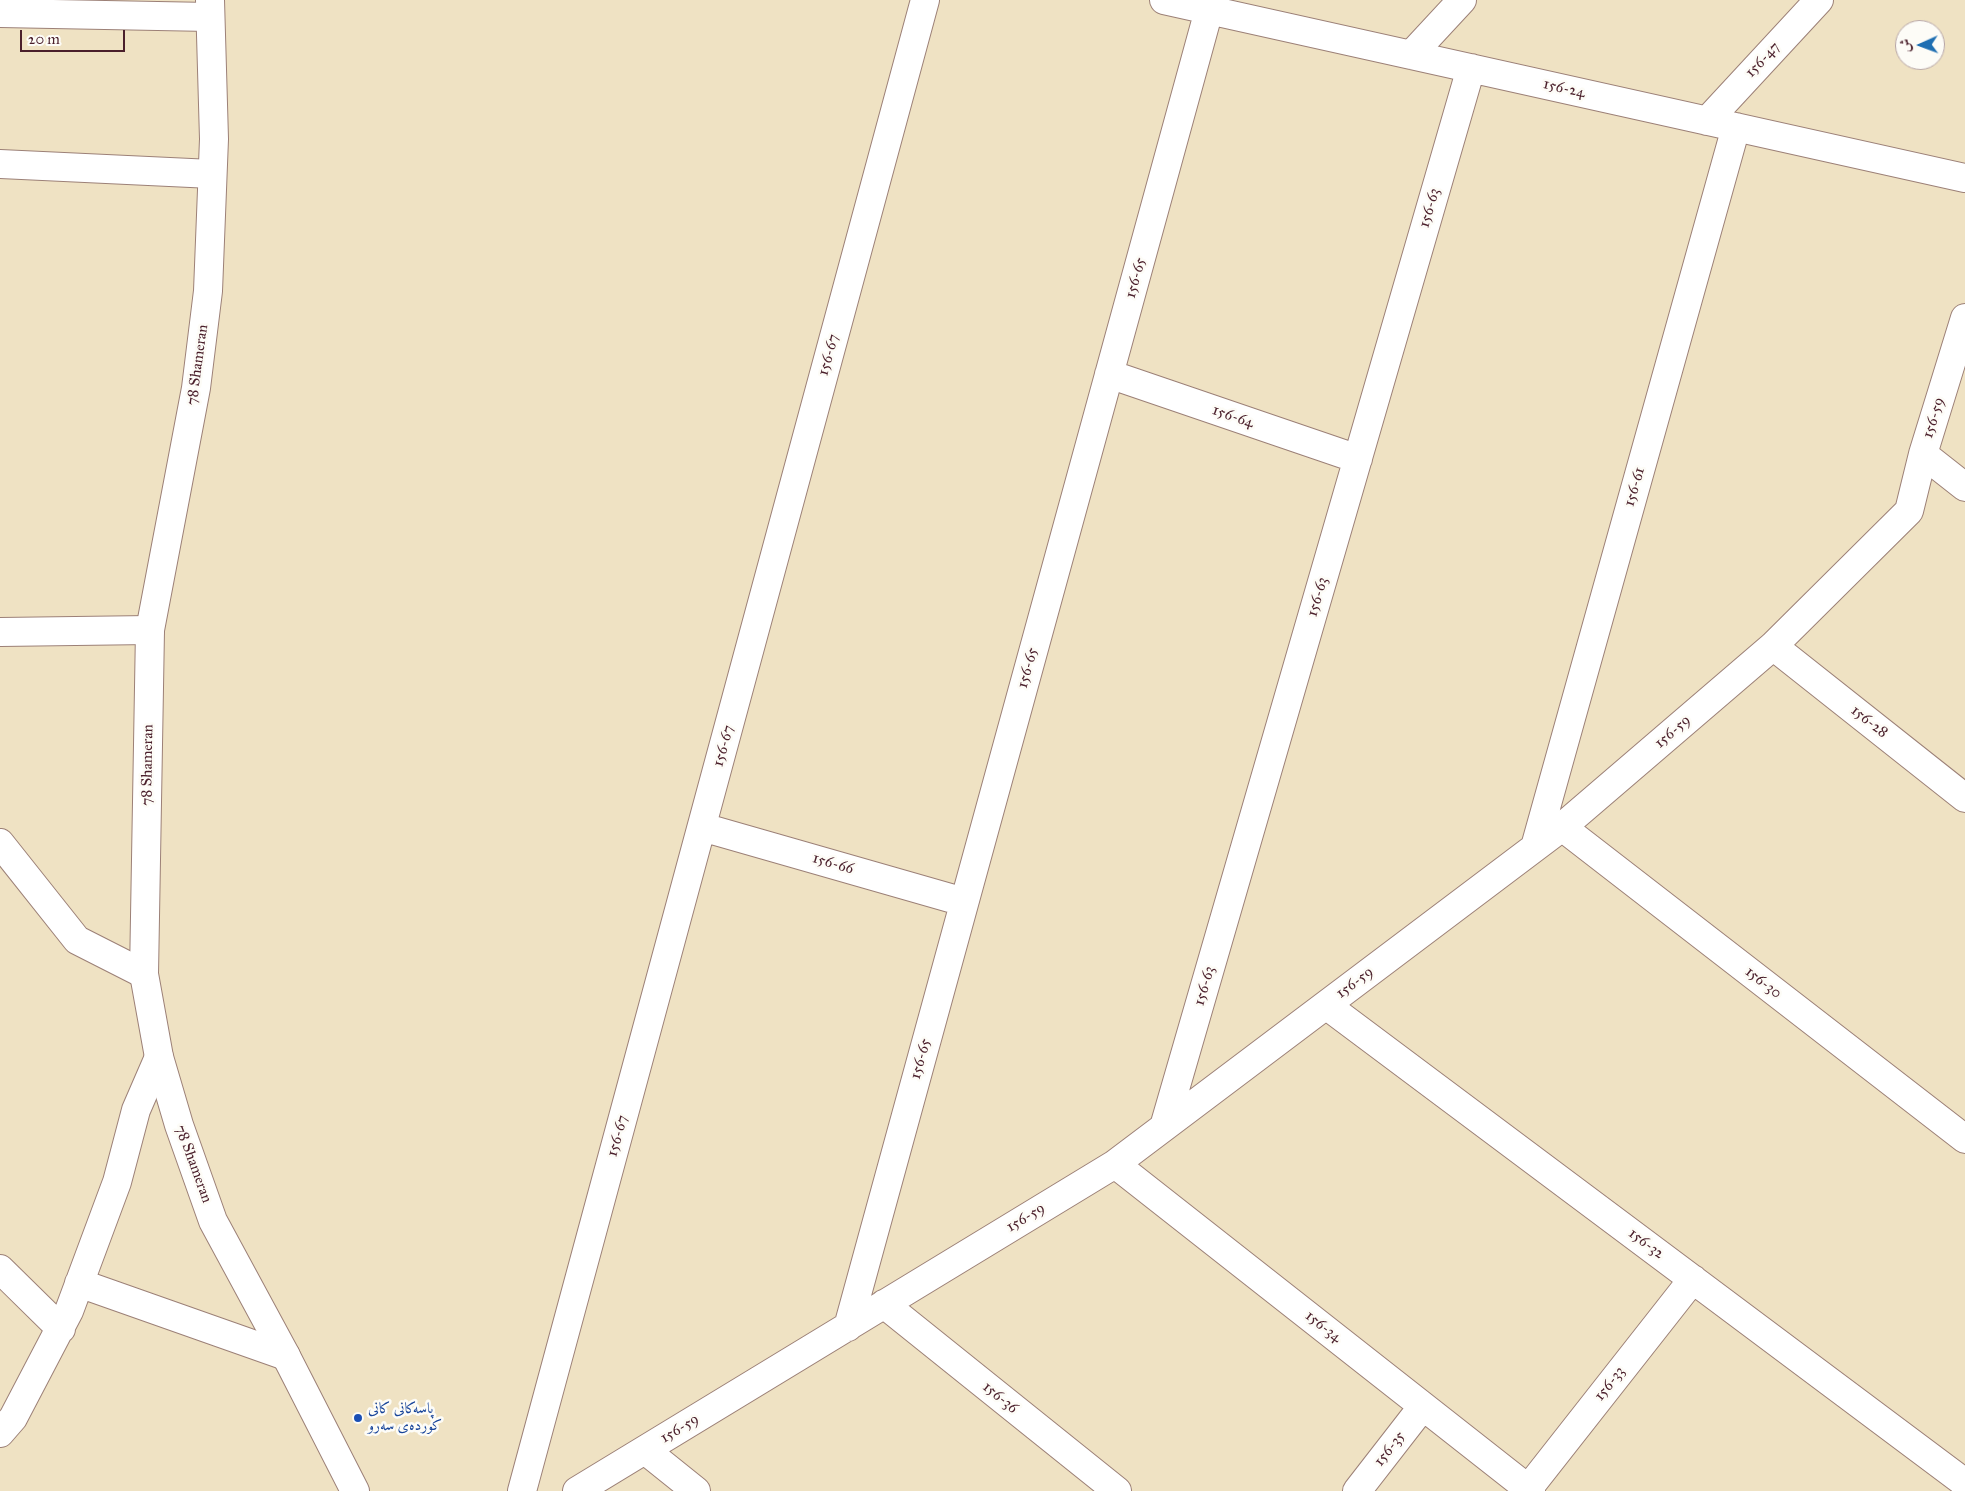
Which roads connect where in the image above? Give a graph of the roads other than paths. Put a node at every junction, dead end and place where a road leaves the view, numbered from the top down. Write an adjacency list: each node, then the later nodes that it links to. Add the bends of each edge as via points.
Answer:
1 (925, 0): 24 (street, 156-67)
2 (1164, 0): 6 (street, 156-24)
3 (1462, 0): 8 (street)
4 (1819, 0): 10 (street, 156-47)
5 (210, 9): 7 (street); 13 (street, 78 Shameran)
6 (1209, 10): 8 (street, 156-24); 16 (street, 156-65)
7 (0, 13)
8 (1411, 55): 9 (street, 156-24)
9 (1471, 68): 10 (street, 156-24); 18 (street, 156-63)
10 (1708, 121): 11 (street, 156-24)
11 (1736, 127): 14 (street, 156-24); 27 (street, 156-61)
12 (0, 164): 13 (street)
13 (212, 174): 20 (street, 78 Shameran, via 208,291 196,388)
14 (1965, 178)
15 (1965, 318): 17 (street, 156-59)
16 (1109, 374): 18 (street, 156-64); 28 (street, 156-65)
17 (1923, 454): 19 (street); 22 (street, 156-59, via 1909,511)
18 (1358, 460): 32 (street, 156-63)
19 (1965, 486)
20 (150, 630): 21 (street); 29 (street, 78 Shameran)
21 (0, 632)
22 (1774, 646): 23 (street, 156-28); 25 (street, 156-59)
23 (1965, 798)
24 (702, 827): 28 (street, 156-66); 48 (street, 156-67)
25 (1562, 827): 27 (street, 156-59); 33 (street, 156-30)
26 (0, 843): 29 (street, via 77,940)
27 (1535, 847): 30 (street, 156-59)
28 (964, 902): 39 (street, 156-65)
29 (144, 974): 31 (street, 78 Shameran)
30 (1326, 1005): 32 (street, 156-59); 36 (street, 156-32)
31 (159, 1057): 37 (street, via 136,1110 117,1182); 41 (street, 78 Shameran, via 213,1221)
32 (1164, 1127): 34 (street, 156-59)
33 (1965, 1139)
34 (1115, 1164): 38 (street, 156-59); 42 (street, 156-34)
35 (0, 1268): 40 (street)
36 (1693, 1279): 45 (street, 156-32); 46 (street, 156-33)
37 (79, 1283): 40 (street); 41 (street)
38 (884, 1304): 39 (street, 156-59); 51 (street, 156-36)
39 (848, 1327): 44 (street, 156-59)
40 (61, 1329): 43 (street, via 13,1418)
41 (286, 1356): 47 (street, 78 Shameran)
42 (1423, 1406): 46 (street, 156-34); 52 (street, 156-35)
43 (0, 1433)
44 (645, 1450): 49 (street, 156-59); 50 (street)
45 (1965, 1483)
46 (1529, 1490)
47 (355, 1491)
48 (522, 1491)
49 (577, 1491)
50 (696, 1491)
51 (1116, 1491)
52 (1357, 1491)

